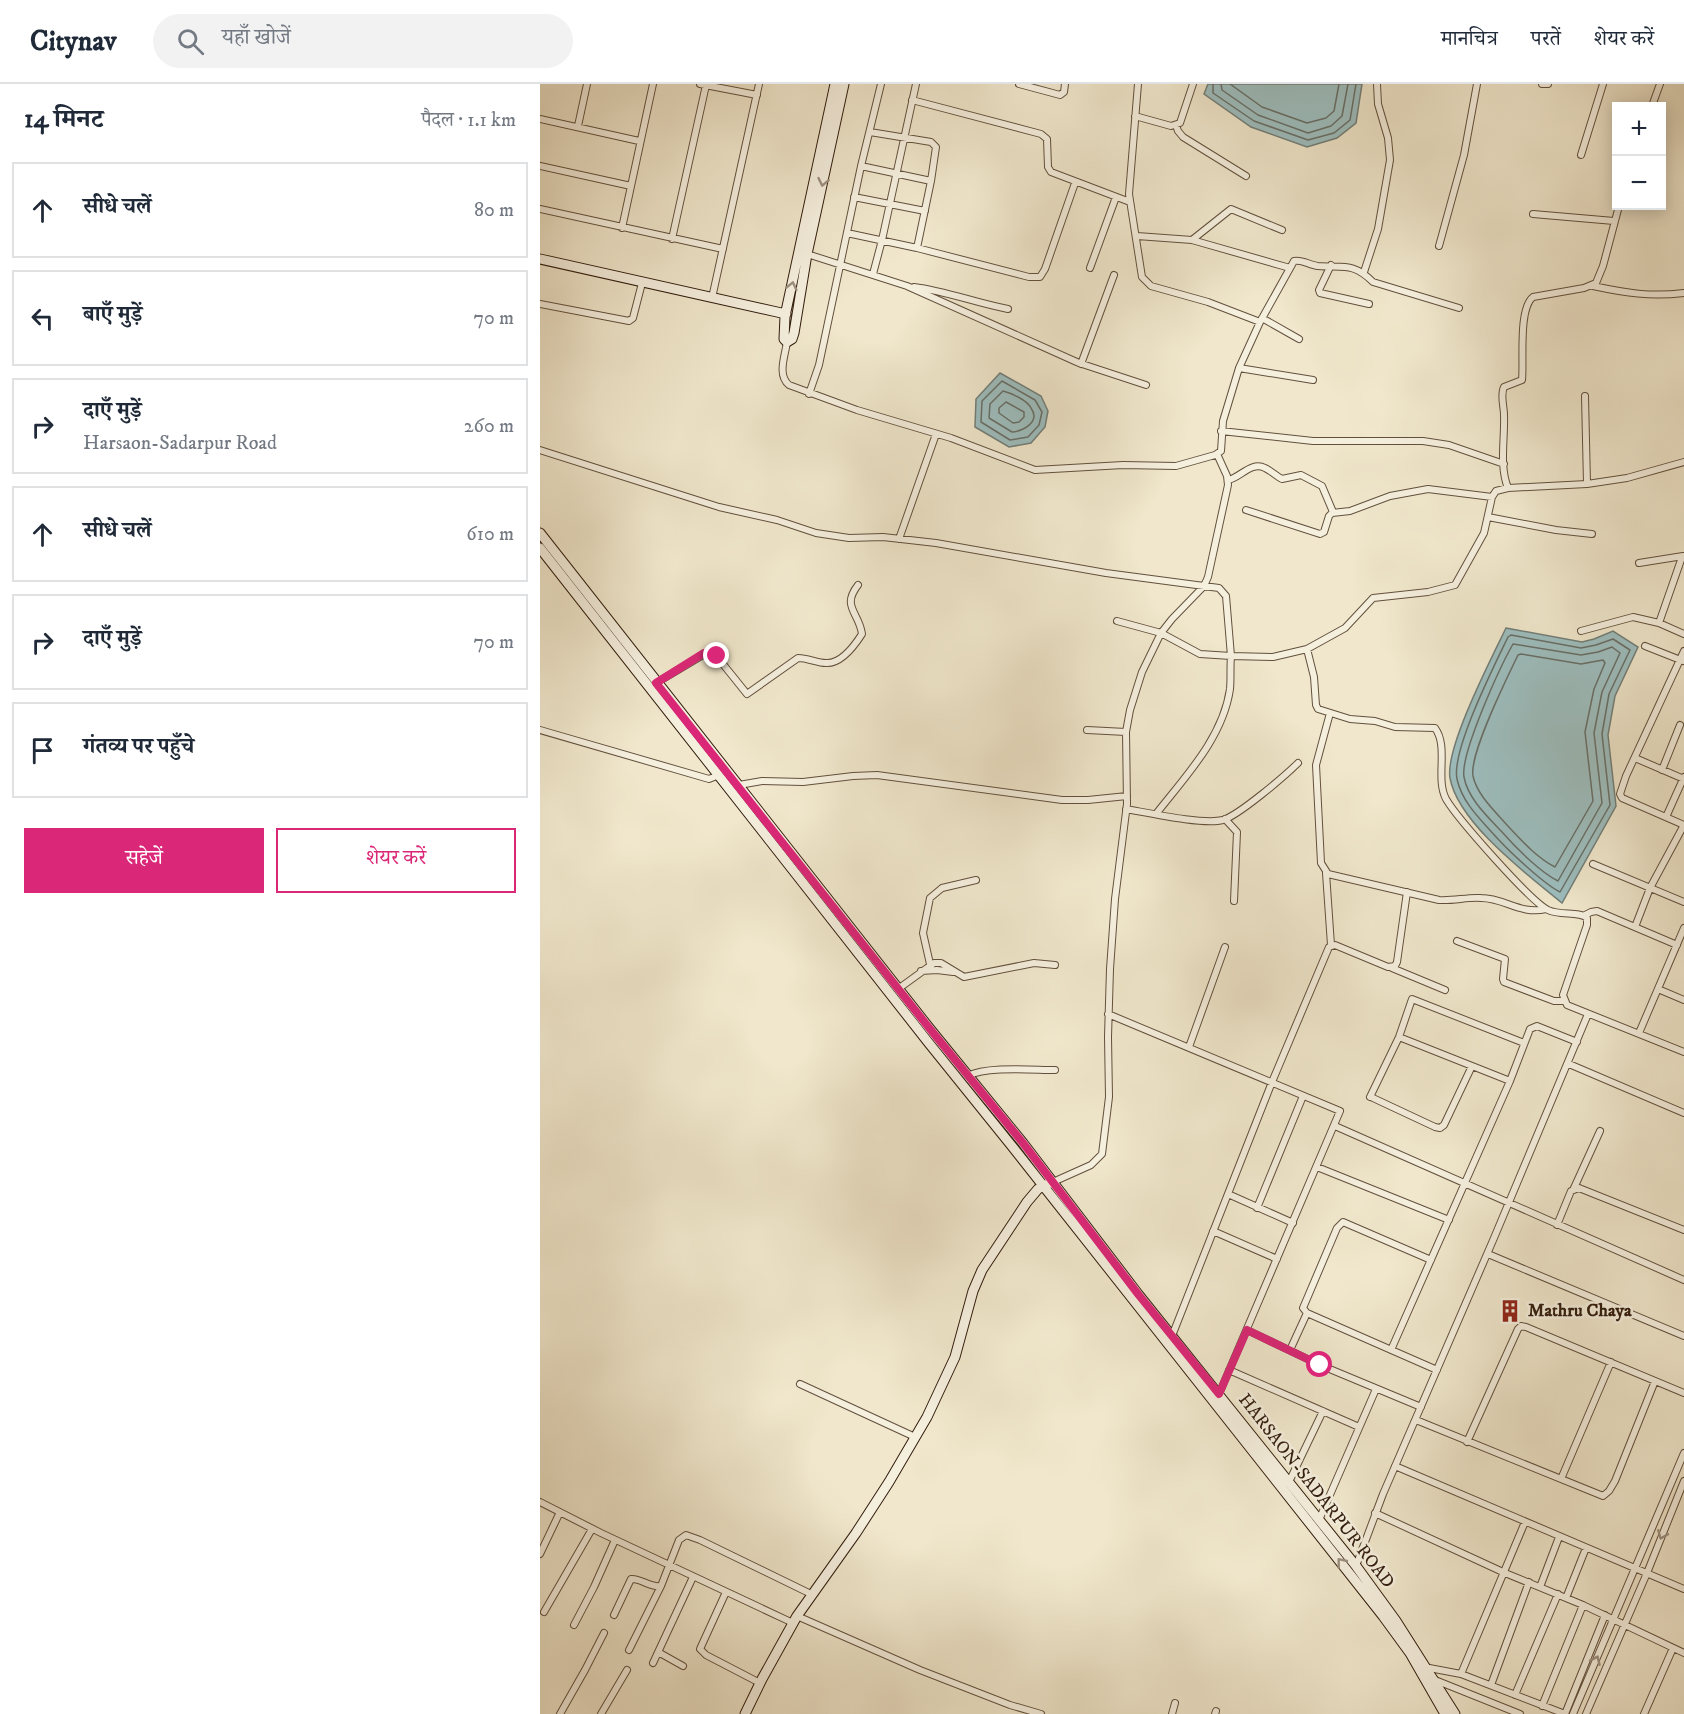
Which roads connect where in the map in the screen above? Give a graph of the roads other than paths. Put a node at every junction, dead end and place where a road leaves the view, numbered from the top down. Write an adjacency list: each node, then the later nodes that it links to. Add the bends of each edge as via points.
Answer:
1 (587, 84): 25 (street)
2 (652, 84): 28 (street)
3 (759, 84): 19 (street)
4 (835, 84): 29 (street)
5 (844, 84): 29 (street)
6 (881, 84): 26 (street)
7 (916, 84): 20 (street)
8 (1019, 84): 9 (street, via 1060,95)
9 (1065, 84)
10 (1138, 84): 22 (street)
11 (1193, 84): 24 (street, via 1183,119)
12 (1377, 84): 64 (street, via 1390,160 1378,229)
13 (1477, 84): 55 (street, via 1464,155)
14 (1542, 84): 15 (street)
15 (1548, 84)
16 (1603, 84): 30 (street)
17 (1660, 84): 21 (street)
18 (703, 85): 19 (street); 51 (street)
19 (757, 95): 57 (street)
20 (912, 100): 27 (street); 36 (street, via 1043,135 1048,144 1049,170)
21 (1653, 102)
22 (1135, 116): 24 (street); 40 (street)
23 (540, 119): 25 (street)
24 (1176, 125): 34 (street, via 1183,137)
25 (578, 126): 28 (street)
26 (870, 132): 27 (street); 32 (street)
27 (904, 137): 33 (street); 35 (street, via 934,144)
28 (639, 141): 37 (street)
29 (825, 151): 54 (street)
30 (1581, 155)
31 (540, 166): 37 (street)
32 (861, 166): 33 (street); 38 (street)
33 (896, 173): 35 (street); 41 (street)
34 (1246, 176)
35 (931, 181): 44 (street)
36 (1075, 183): 39 (street); 56 (street, via 1040,277)
37 (631, 186): 47 (street)
38 (854, 197): 41 (street); 49 (street)
39 (1116, 197): 40 (street); 62 (street)
40 (1130, 202): 50 (street)
41 (889, 205): 44 (street); 52 (street)
42 (540, 209): 47 (street)
43 (1618, 210): 46 (street)
44 (925, 211): 56 (street)
45 (1533, 214): 46 (street)
46 (1614, 221): 68 (street, via 1599,280)
47 (622, 228): 51 (street)
48 (1282, 230): 53 (street, via 1231,208)
49 (847, 232): 52 (street); 60 (street)
50 (1137, 236): 53 (street); 77 (street, via 1141,271 1147,284)
51 (672, 239): 57 (street)
52 (882, 240): 56 (street); 65 (street)
53 (1191, 240): 63 (street)
54 (806, 242): 58 (street); 76 (street, one-way to 54)
55 (1439, 246)
56 (917, 248)
57 (723, 249): 71 (street)
58 (807, 254): 60 (street); 79 (street, via 794,333)
59 (540, 259): 67 (street)
60 (840, 264): 65 (street); 84 (street, via 819,365)
61 (1331, 265): 63 (street, via 1299,260); 64 (street); 73 (street, via 1320,293)
62 (1090, 268)
63 (1290, 268): 77 (street)
64 (1364, 272): 74 (street, via 1373,282)
65 (873, 274): 69 (street)
66 (1114, 275): 80 (street)
67 (642, 283): 71 (street); 72 (street, via 629,321)
68 (1593, 285): 70 (street, via 1641,295); 91 (street, via 1533,297 1528,303 1522,381 1502,391)
69 (907, 286): 75 (street, via 940,290); 80 (street)
70 (1684, 292)
71 (712, 298): 76 (street)
72 (540, 304)
73 (1369, 304)
74 (1460, 308)
75 (1008, 309)
76 (786, 314): 79 (street)
77 (1261, 320): 78 (street); 81 (street)
78 (1299, 339)
79 (787, 342): 84 (street, via 783,378 789,386)
80 (1081, 364): 83 (street)
81 (1239, 369): 82 (street); 86 (street)
82 (1313, 380)
83 (1146, 385)
84 (809, 394): 87 (street)
85 (1585, 396): 93 (street)
86 (1221, 431): 89 (street, via 1221,451); 91 (street, via 1313,441 1423,441 1449,445)
87 (936, 434): 89 (street, via 1035,470 1176,466); 101 (street)
88 (540, 450): 101 (street, via 719,507 816,533)
89 (1217, 454): 92 (street)
90 (1684, 462): 93 (street, via 1644,475)
91 (1504, 464): 94 (street)
92 (1228, 480): 97 (street, via 1237,479 1256,466 1282,479 1301,475 1322,486); 106 (street)
93 (1587, 484): 94 (street)
94 (1508, 488): 95 (street, via 1496,491)
95 (1492, 497): 97 (street, via 1428,489 1390,496 1350,511); 98 (street)
96 (1246, 510): 97 (street, via 1320,534)
97 (1333, 512)
98 (1488, 517): 100 (street); 113 (street, via 1480,542 1455,585 1373,598 1345,628)
99 (540, 533): 117 (street)
100 (1592, 534)
101 (899, 539): 106 (street)
102 (540, 548): 126 (street)
103 (1683, 557): 104 (street); 108 (street)
104 (1639, 563)
105 (858, 585): 117 (street, via 850,602 862,634 835,663 798,658 747,694 714,653 708,652)
106 (1204, 586): 110 (street); 115 (street, via 1219,588 1225,594)
107 (1117, 621): 110 (street)
108 (1659, 623): 109 (street, via 1633,617); 111 (street)
109 (1581, 631)
110 (1161, 633): 115 (street, via 1200,654); 122 (street, via 1142,672)
111 (1684, 634)
112 (1645, 646): 116 (street)
113 (1307, 649): 115 (street, via 1274,657); 118 (street, via 1316,707)
114 (1684, 651): 116 (street)
115 (1231, 656): 131 (street, via 1230,690 1213,736)
116 (1682, 661): 123 (street)
117 (656, 683): 126 (street)
118 (1330, 713): 136 (street, via 1316,771 1321,863); 142 (street, via 1397,727 1436,729 1447,801)
119 (1680, 725): 125 (street)
120 (540, 730): 126 (street, via 709,779)
121 (1087, 730): 122 (street)
122 (1126, 732): 129 (street)
123 (1635, 758): 125 (street); 132 (street, via 1621,796)
124 (1298, 763): 133 (street)
125 (1662, 770): 127 (street)
126 (720, 771): 128 (street); 179 (street, via 928,1042)
127 (1684, 778): 132 (street)
128 (738, 785): 129 (street, via 877,775 1062,800); 155 (street)
129 (1127, 796): 130 (street)
130 (1126, 809): 131 (street); 160 (street, via 1115,899)
131 (1156, 814): 133 (street)
132 (1666, 817): 134 (street)
133 (1225, 819): 140 (street, via 1237,832)
134 (1684, 825): 138 (street)
135 (1593, 864): 138 (street)
136 (1326, 873): 139 (street); 147 (street)
137 (976, 880): 150 (street, via 942,888 930,898 923,934)
138 (1650, 888): 141 (street); 144 (street)
139 (1407, 892): 142 (street, via 1439,900 1481,897 1527,911); 152 (street, via 1397,962)
140 (1234, 901)
141 (1684, 903)
142 (1546, 909): 143 (street)
143 (1585, 915): 144 (street, via 1597,912); 159 (street, via 1587,925 1564,987)
144 (1635, 927): 148 (street)
145 (1684, 928): 148 (street)
146 (1457, 941): 159 (street, via 1505,959 1506,982 1554,1001)
147 (1330, 945): 152 (street); 173 (street)
148 (1677, 945): 156 (street)
149 (1225, 946): 166 (street)
150 (930, 964): 153 (street); 154 (street, via 941,963)
151 (1055, 965): 154 (street, via 1034,963 971,977)
152 (1392, 968): 157 (street)
153 (921, 971): 154 (street); 155 (street)
154 (957, 973)
155 (898, 989): 171 (street)
156 (1658, 989): 158 (street); 162 (street)
157 (1445, 990)
158 (1684, 1000)
159 (1564, 1001): 161 (street)
160 (1108, 1014): 166 (street); 179 (street, via 1109,1097 1102,1154 1091,1165)
161 (1588, 1014): 162 (street); 164 (street)
162 (1639, 1033): 167 (street)
163 (1399, 1037): 165 (street, via 1412,999); 169 (street); 169 (street, via 1371,1097 1435,1127 1444,1125)
164 (1578, 1042): 165 (street, via 1534,1026); 168 (street)
165 (1524, 1043): 172 (street)
166 (1189, 1047): 173 (street)
167 (1684, 1052)
168 (1569, 1064): 175 (street); 183 (street)
169 (1472, 1066): 172 (street)
170 (1055, 1070): 171 (street, via 988,1071)
171 (968, 1076): 179 (street)
172 (1510, 1081): 180 (street)
173 (1272, 1082): 174 (street); 182 (street)
174 (1303, 1096): 176 (street, via 1340,1109); 184 (street)
175 (1684, 1113)
176 (1335, 1126): 178 (street); 180 (street)
177 (1600, 1131): 181 (street)
178 (1317, 1167): 185 (street); 186 (street)
179 (1048, 1184): 196 (street, HARSAON-SADARPUR ROAD); 212 (street, via 1027,1202 977,1279 955,1357); 259 (street, HARSAON-SADARPUR ROAD, one-way to 179)
180 (1464, 1184): 183 (street); 185 (street)
181 (1574, 1189): 187 (street); 188 (street)
182 (1228, 1194): 184 (street); 189 (street)
183 (1509, 1204): 187 (street); 190 (street)
184 (1257, 1208): 186 (street)
185 (1449, 1220): 192 (street)
186 (1293, 1223): 191 (street)
187 (1557, 1225): 193 (street)
188 (1684, 1230)
189 (1213, 1231): 191 (street); 196 (street)
190 (1488, 1254): 197 (street); 202 (street)
191 (1277, 1259): 195 (street)
192 (1431, 1260): 194 (street, via 1343,1222 1304,1306); 199 (street)
193 (1684, 1280)
194 (1307, 1313): 198 (street); 199 (street)
195 (1247, 1330): 198 (street); 201 (street)
196 (1172, 1336): 207 (street, HARSAON-SADARPUR ROAD)
197 (1684, 1336)
198 (1290, 1350): 205 (street)
199 (1391, 1350): 202 (street)
200 (1611, 1362): 203 (street); 213 (street, via 1519,1327); 216 (street)
201 (1229, 1370): 207 (street); 209 (street)
202 (1437, 1370): 208 (street)
203 (1655, 1381): 206 (street); 216 (street, via 1609,1491 1598,1495)
204 (800, 1384): 212 (street)
205 (1376, 1389): 208 (street); 211 (street)
206 (1684, 1393)
207 (1219, 1394): 218 (street, HARSAON-SADARPUR ROAD)
208 (1421, 1407): 210 (street)
209 (1323, 1411): 211 (street); 218 (street)
210 (1416, 1420): 213 (street); 215 (street)
211 (1359, 1427): 222 (street)
212 (915, 1437): 240 (street, via 856,1533)
213 (1467, 1442): 216 (street)
214 (1684, 1453): 231 (street)
215 (1395, 1466): 221 (street); 223 (street)
216 (1561, 1479)
217 (1684, 1481): 233 (street, one-way to 233)
218 (1289, 1482): 222 (street, HARSAON-SADARPUR ROAD)
219 (540, 1502): 220 (street)
220 (560, 1512): 224 (street); 228 (street)
221 (1375, 1513): 230 (street); 232 (street)
222 (1319, 1520): 230 (street, HARSAON-SADARPUR ROAD)
223 (1525, 1522): 225 (street); 232 (street)
224 (592, 1529): 226 (street); 244 (street)
225 (1559, 1537): 227 (street); 237 (street)
226 (615, 1540): 229 (street); 249 (street)
227 (1586, 1548): 231 (street); 242 (street)
228 (540, 1554)
229 (669, 1566): 234 (street); 236 (street); 240 (street, via 679,1540 686,1535)
230 (1356, 1566): 259 (street, HARSAON-SADARPUR ROAD, via 1396,1621)
231 (1636, 1569): 233 (street); 247 (street)
232 (1505, 1573): 235 (street); 260 (street)
233 (1647, 1573): 238 (street); 250 (street)
234 (693, 1577): 239 (street); 254 (street)
235 (1529, 1582): 237 (street); 263 (street)
236 (661, 1586): 245 (street, via 630,1579); 253 (street)
237 (1540, 1587): 241 (street)
238 (1684, 1589)
239 (726, 1592): 248 (street); 262 (street, via 700,1649)
240 (812, 1594): 248 (street)
241 (1558, 1594): 242 (street); 264 (street)
242 (1566, 1598): 243 (street)
243 (1583, 1605): 246 (street); 266 (street)
244 (544, 1612)
245 (614, 1615)
246 (1605, 1615): 247 (street); 275 (street)
247 (1614, 1619): 250 (street); 276 (street, one-way to 247)
248 (795, 1620): 262 (street); 270 (street)
249 (574, 1624)
250 (1623, 1624): 252 (street); 277 (street)
251 (604, 1633): 267 (street)
252 (1673, 1648): 255 (street); 278 (street)
253 (629, 1650)
254 (658, 1652): 256 (street); 257 (street)
255 (1684, 1653)
256 (653, 1663)
257 (683, 1666)
258 (627, 1670): 268 (street)
259 (1423, 1670): 260 (street); 261 (street, HARSAON-SADARPUR ROAD); 272 (street, HARSAON-SADARPUR ROAD)
260 (1461, 1674): 263 (street)
261 (1434, 1679): 273 (street, HARSAON-SADARPUR ROAD); 274 (street)
262 (759, 1683): 269 (street)
263 (1491, 1685): 264 (street)
264 (1515, 1695): 266 (street)
265 (1175, 1703): 271 (street)
266 (1542, 1706): 275 (street)
267 (560, 1714)
268 (602, 1714)
269 (745, 1714)
270 (1038, 1714)
271 (1172, 1714)
272 (1444, 1714)
273 (1455, 1714)
274 (1521, 1714)
275 (1565, 1714)
276 (1573, 1714)
277 (1586, 1714)
278 (1644, 1714)

